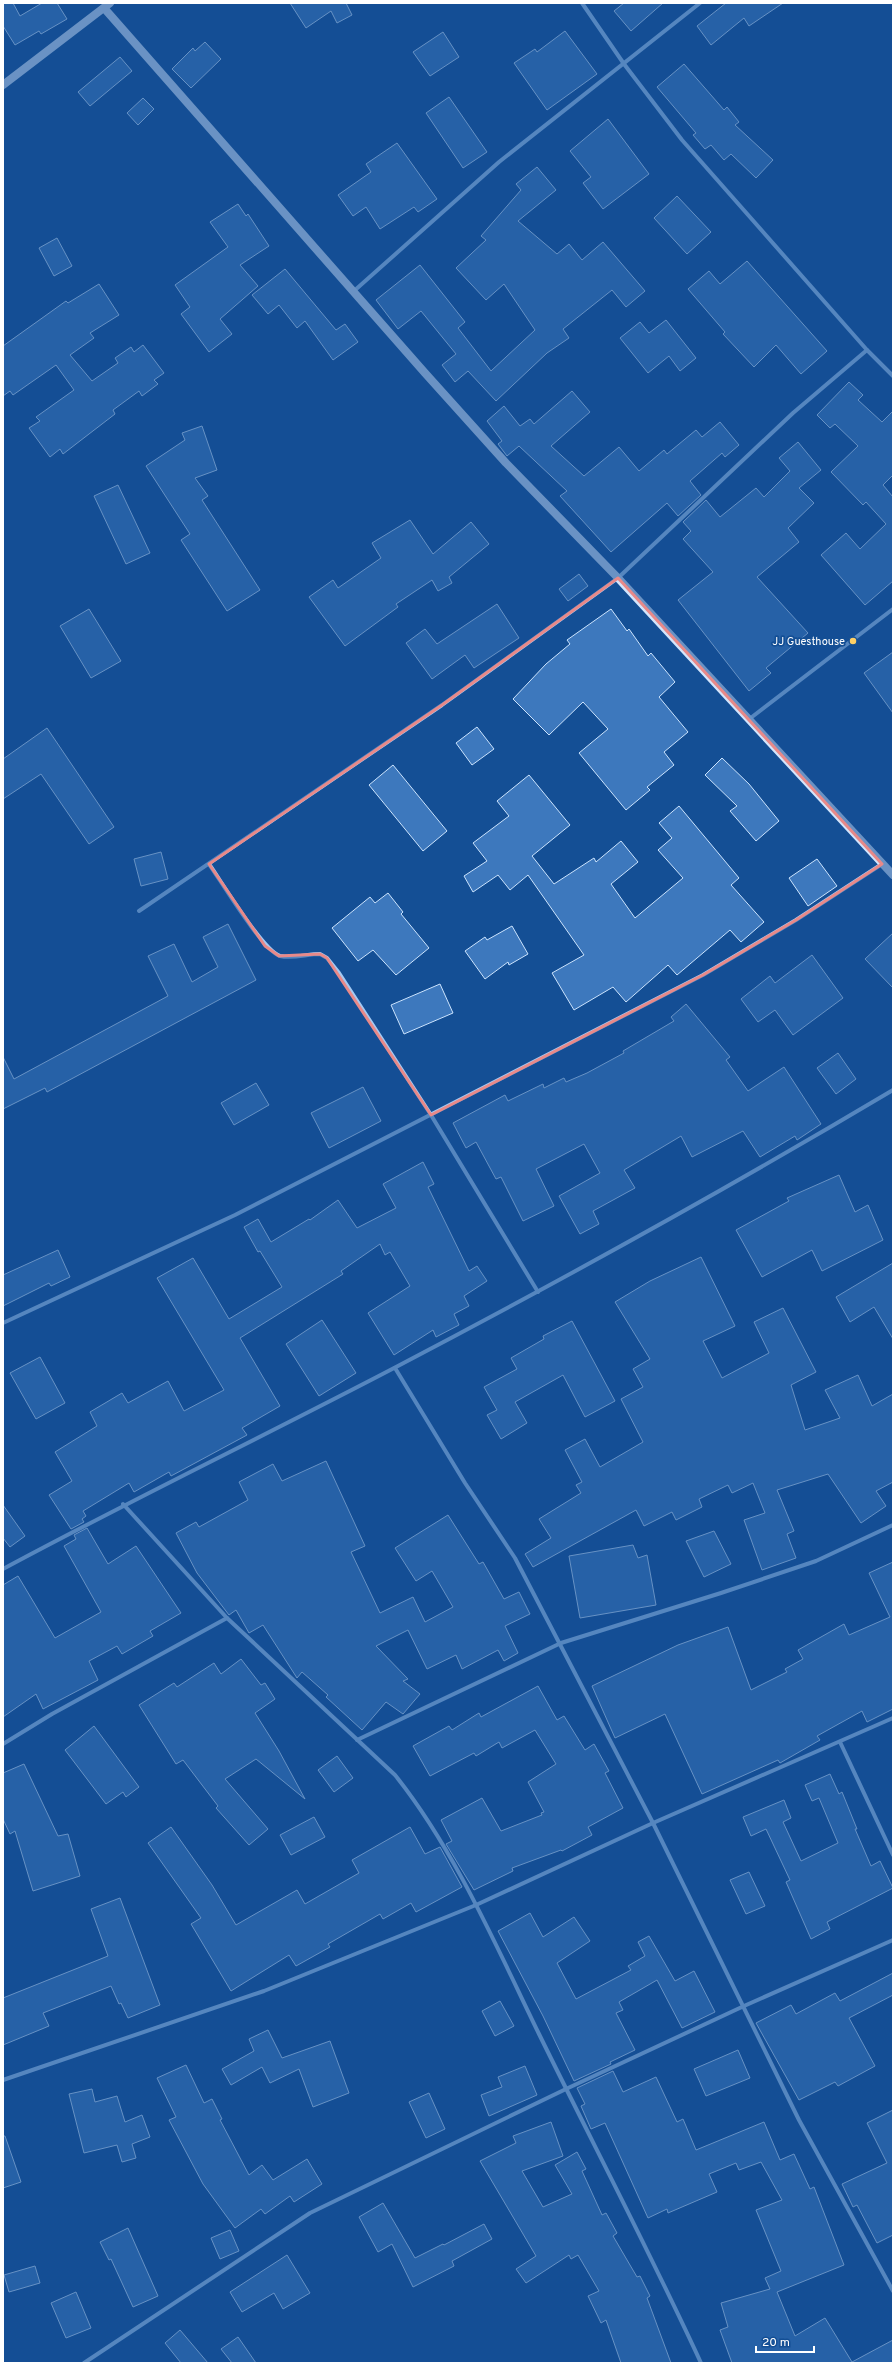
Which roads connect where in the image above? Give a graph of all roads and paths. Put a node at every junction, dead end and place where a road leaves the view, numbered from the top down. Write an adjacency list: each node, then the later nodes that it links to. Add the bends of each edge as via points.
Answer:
1 (582, 3): 4 (street)
2 (700, 3): 4 (street)
3 (104, 5): 5 (street); 6 (street)
4 (624, 64): 6 (street, via 499,162); 7 (street, via 682,140)
5 (3, 85)
6 (354, 291): 9 (street, via 506,463)
7 (867, 350): 8 (street); 9 (street, via 793,413)
8 (893, 376)
9 (618, 578): 11 (street); 12 (street, via 442,705)
10 (893, 609): 11 (street)
11 (748, 720): 13 (street)
12 (209, 864): 15 (street); 17 (street, via 265,946 279,956 320,954 327,958 339,972)
13 (882, 864): 14 (street); 17 (street, via 796,920 703,975)
14 (893, 875)
15 (138, 911)
16 (893, 1090): 18 (street, via 820,1134)
17 (432, 1115): 18 (street); 19 (street, via 235,1215)
18 (538, 1292): 20 (street)
19 (3, 1323)
20 (394, 1368): 21 (street); 25 (street, via 515,1558)
21 (123, 1504): 23 (street); 24 (street)
22 (893, 1525): 25 (street, via 816,1560)
23 (3, 1569)
24 (227, 1618): 27 (street); 29 (street, via 52,1714)
25 (561, 1643): 27 (street); 30 (street)
26 (893, 1718): 28 (street)
27 (358, 1740): 32 (street, via 395,1775 410,1794)
28 (840, 1742): 30 (street); 31 (street)
29 (3, 1744)
30 (653, 1823): 32 (street); 34 (street)
31 (893, 1855)
32 (476, 1905): 35 (street, via 264,1992); 36 (street)
33 (893, 1940): 34 (street)
34 (744, 2006): 36 (street); 37 (street, via 799,2120)
35 (3, 2080)
36 (566, 2089): 38 (street, via 310,2214); 39 (street, via 657,2267)
37 (893, 2291)
38 (84, 2363)
39 (702, 2363)

